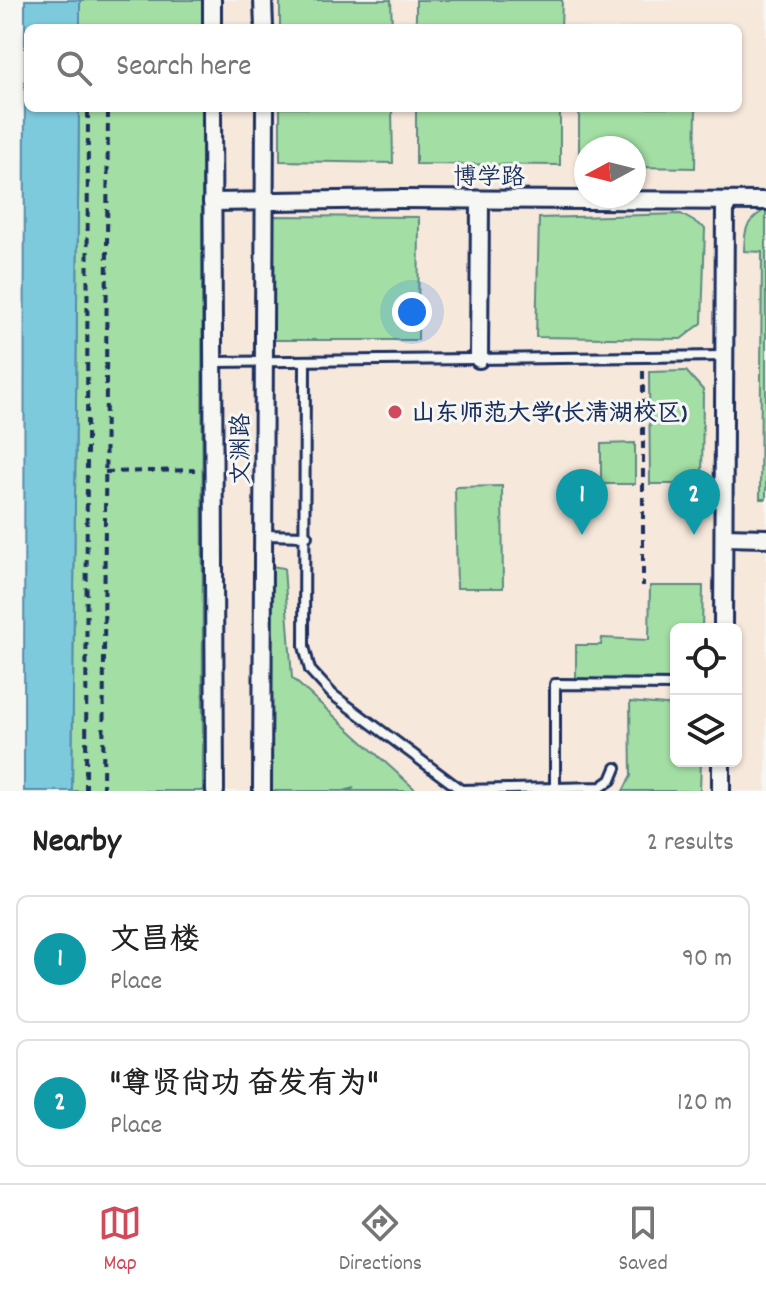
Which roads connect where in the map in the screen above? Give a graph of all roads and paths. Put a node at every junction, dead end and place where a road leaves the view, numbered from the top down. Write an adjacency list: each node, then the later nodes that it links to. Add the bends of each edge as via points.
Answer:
1 (212, 0): 3 (street)
2 (263, 0): 4 (street)
3 (212, 24)
4 (264, 24)
5 (88, 112): 34 (path)
6 (108, 112): 21 (path)
7 (212, 112): 13 (street, 文渊路)
8 (265, 112): 9 (street, 文渊路)
9 (265, 200): 10 (street, 博学路); 13 (street, 博学路); 17 (street, 文渊路)
10 (480, 200): 11 (street, 博学路); 16 (street)
11 (725, 201): 12 (street, 博学路); 14 (street)
12 (766, 201)
13 (212, 202): 19 (street, 文渊路)
14 (725, 356): 15 (lane); 24 (street)
15 (644, 357): 16 (lane); 26 (path)
16 (479, 359): 18 (lane)
17 (265, 361): 18 (lane); 19 (lane); 22 (street, 文渊路)
18 (305, 361): 23 (lane)
19 (213, 362): 20 (street, 文渊路)
20 (214, 470): 21 (path); 36 (street, 文渊路)
21 (105, 472): 35 (path)
22 (264, 535): 23 (lane); 37 (street, 文渊路)
23 (307, 536): 32 (lane, via 304,646 310,670 333,695)
24 (724, 537): 25 (street); 27 (street)
25 (766, 538)
26 (643, 586)
27 (723, 623)
28 (670, 685): 31 (lane, via 555,684)
29 (721, 767): 38 (street)
30 (616, 768): 31 (lane, via 601,787)
31 (555, 788): 33 (lane)
32 (461, 790): 33 (lane)
33 (492, 790)
34 (86, 791)
35 (103, 791)
36 (215, 791)
37 (262, 791)
38 (721, 791)

